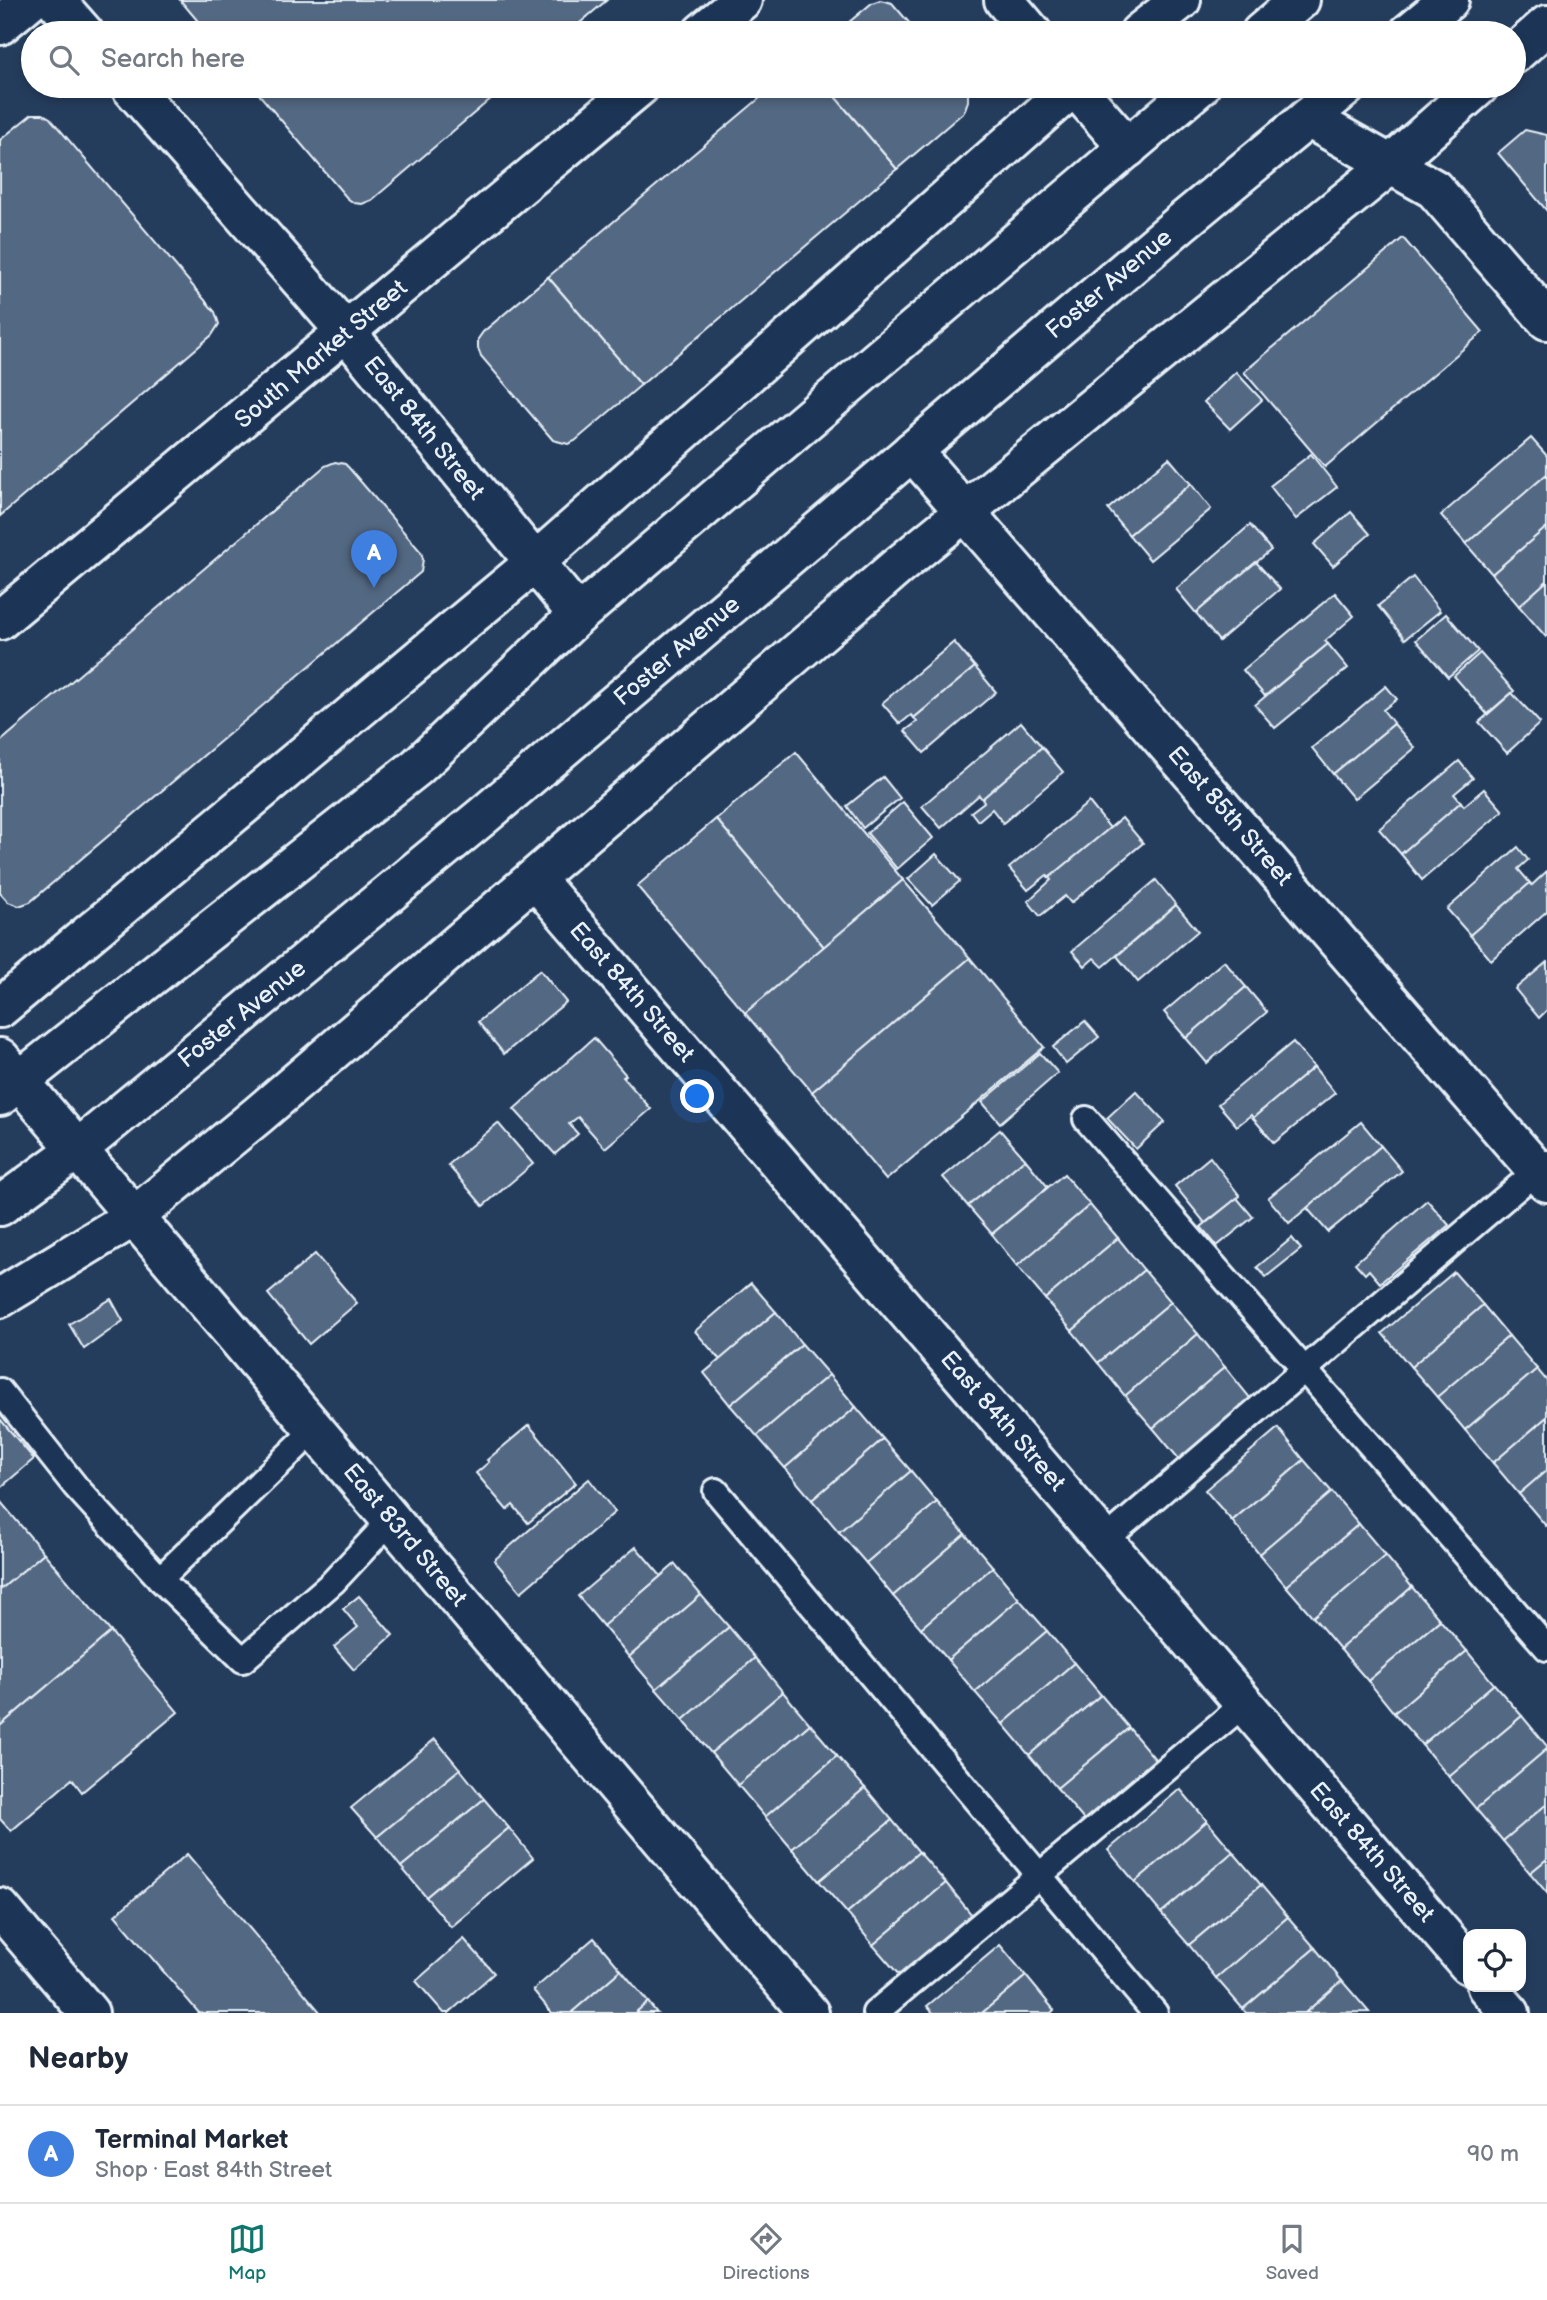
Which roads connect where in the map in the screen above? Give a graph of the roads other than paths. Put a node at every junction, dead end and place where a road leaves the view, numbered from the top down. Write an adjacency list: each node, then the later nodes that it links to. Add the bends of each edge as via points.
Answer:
1 (30, 0): 14 (street)
2 (55, 0): 8 (street)
3 (742, 0): 9 (street)
4 (1004, 0): 10 (street)
5 (1181, 0): 11 (street)
6 (1300, 0): 12 (street)
7 (1449, 0): 13 (street)
8 (73, 21)
9 (717, 21)
10 (1022, 21)
11 (1154, 21)
12 (1275, 21)
13 (1424, 21)
14 (0, 25)
15 (1547, 25): 16 (street)
16 (1526, 43)
17 (141, 98): 28 (street, East 84th Street)
18 (626, 98): 28 (street, South Market Street)
19 (1060, 98): 31 (street)
20 (1084, 98): 25 (street)
21 (1186, 98): 25 (street)
22 (1332, 98): 24 (street, Foster Avenue)
23 (1465, 98): 26 (street)
24 (1308, 118): 26 (street); 29 (street, Foster Avenue)
25 (1128, 148): 32 (street)
26 (1390, 165): 27 (street, via 1434,189); 30 (street)
27 (1547, 320)
28 (347, 333): 31 (street, East 84th Street); 33 (street, South Market Street)
29 (912, 451): 30 (street, East 85th Street); 38 (street, Foster Avenue, via 483,816)
30 (965, 512): 34 (street); 39 (street, East 85th Street)
31 (533, 564): 32 (street, East 84th Street); 35 (street)
32 (578, 615): 36 (street, via 417,767)
33 (0, 620)
34 (536, 880): 41 (street); 48 (street, East 84th Street)
35 (0, 1008)
36 (7, 1078): 38 (street, East 83rd Street)
37 (1086, 1119): 43 (lane)
38 (78, 1149): 40 (street, Foster Avenue); 41 (street, East 83rd Street)
39 (1544, 1171): 43 (lane)
40 (0, 1206)
41 (135, 1216): 42 (street); 45 (street, East 83rd Street)
42 (0, 1298)
43 (1305, 1370): 48 (lane); 50 (lane)
44 (0, 1391): 49 (lane, via 76,1487)
45 (315, 1429): 47 (street, East 83rd Street); 49 (lane)
46 (716, 1491): 52 (lane)
47 (391, 1520): 49 (lane, via 333,1582 243,1660); 57 (street, East 83rd Street)
48 (1105, 1540): 51 (street, East 84th Street)
49 (160, 1579)
50 (1547, 1648)
51 (1244, 1704): 52 (lane); 54 (street, East 84th Street)
52 (1039, 1876): 58 (lane); 59 (lane)
53 (0, 1908): 56 (street)
54 (1463, 1958)
55 (1492, 1992): 60 (street)
56 (89, 2013)
57 (809, 2013)
58 (874, 2013)
59 (1155, 2013)
60 (1510, 2013)

